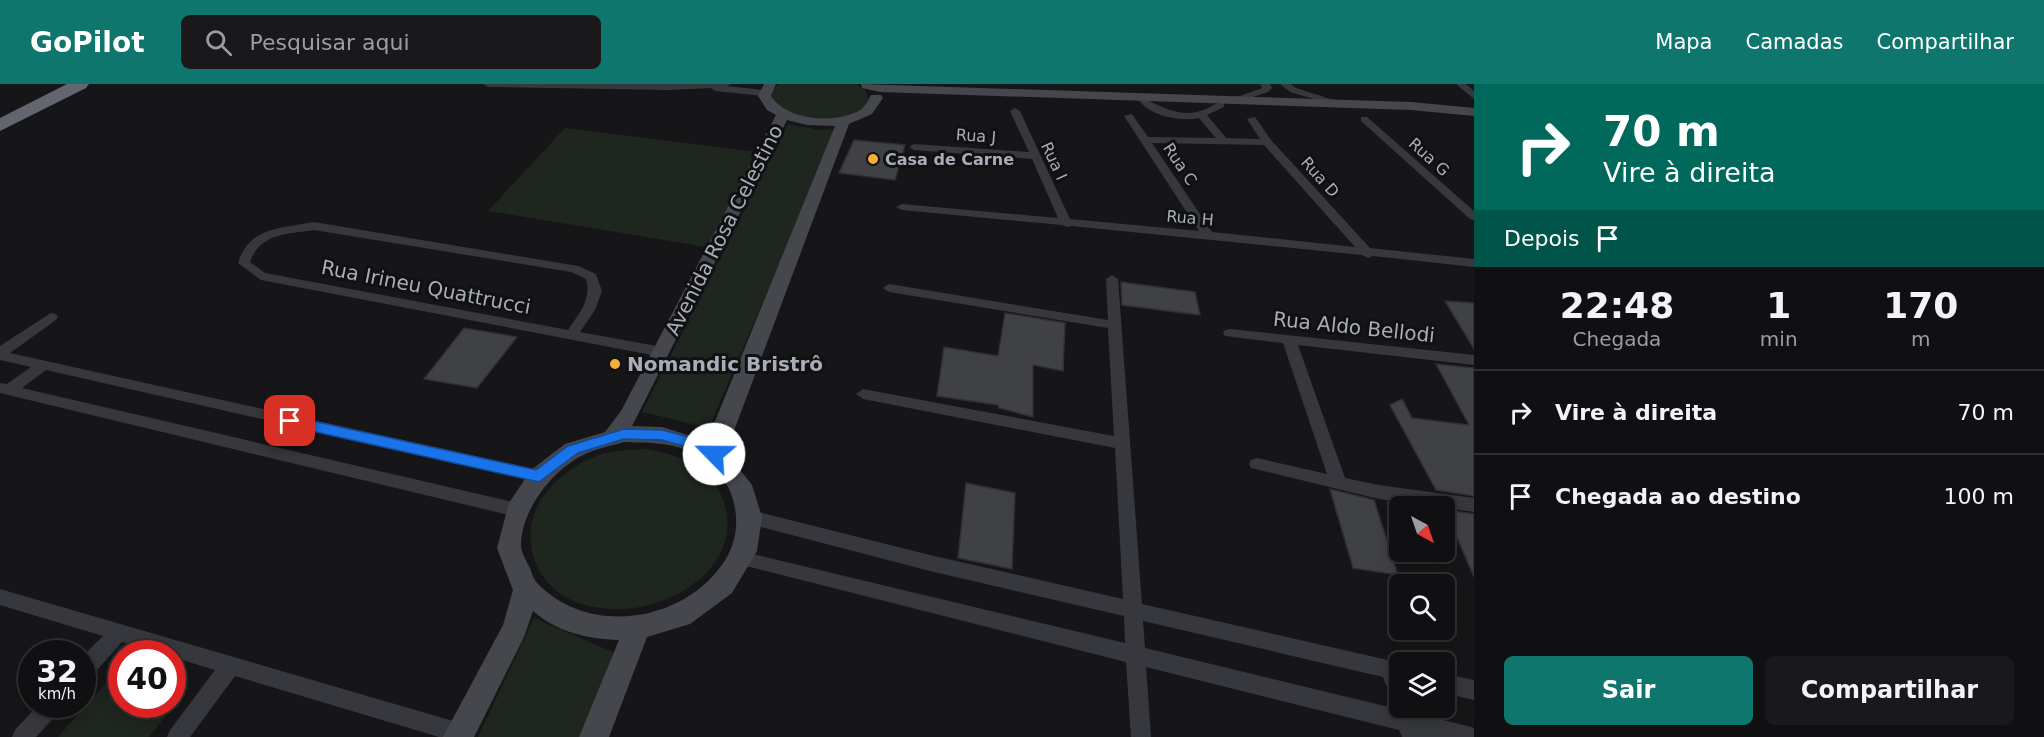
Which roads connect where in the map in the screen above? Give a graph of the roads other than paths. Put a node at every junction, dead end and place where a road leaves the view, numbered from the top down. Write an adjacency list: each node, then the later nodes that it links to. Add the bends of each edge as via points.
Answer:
1 (58, 84): 18 (highway)
2 (80, 84): 26 (highway)
3 (488, 84): 10 (street)
4 (726, 84): 10 (street)
5 (1265, 84): 14 (street, via 1265,90)
6 (1285, 84): 15 (street)
7 (1461, 84): 11 (street)
8 (866, 85): 12 (street); 13 (street)
9 (765, 86): 10 (street); 19 (street, Avenida Rosa Celestino, via 766,102)
10 (700, 87)
11 (1474, 96)
12 (876, 98): 13 (street, via 893,94); 25 (street, Avenida Rosa Celestino, via 867,111)
13 (1143, 100): 14 (street); 21 (street)
14 (1227, 102): 15 (street); 17 (street, via 1446,114); 22 (street)
15 (1338, 103): 17 (street)
16 (1015, 111): 32 (street, Rua I)
17 (1473, 112)
18 (0, 113)
19 (783, 115): 25 (street, Avenida Rosa Celestino, via 812,122); 46 (street, Avenida Rosa Celestino)
20 (1129, 116): 27 (street, Rua C)
21 (1170, 116): 22 (street); 28 (street, via 1182,127)
22 (1203, 116): 29 (street)
23 (1252, 119): 30 (street, Rua D)
24 (1364, 119): 34 (street, Rua G)
25 (844, 120): 54 (street)
26 (0, 125)
27 (1145, 140): 28 (street); 36 (street, Rua C)
28 (1184, 141): 29 (street)
29 (1224, 142): 30 (street)
30 (1267, 142): 37 (street, Rua D)
31 (914, 147): 32 (street, Rua J)
32 (1035, 156): 35 (street, Rua I)
33 (902, 207): 35 (street, Rua H)
34 (1474, 217)
35 (1066, 224): 36 (street, Rua H)
36 (1209, 236): 37 (street, Rua H)
37 (1368, 254): 38 (street, Rua H)
38 (1474, 263)
39 (1112, 279): 42 (street)
40 (889, 288): 42 (street)
41 (51, 317): 47 (street)
42 (1114, 325): 53 (street)
43 (1230, 333): 45 (street, Rua Aldo Bellodi)
44 (571, 335): 44 (street, Rua Irineu Quattrucci, via 261,276 244,263 249,248 267,236 314,226 574,269 592,277 596,291); 46 (street, Rua Irineu Quattrucci)
45 (1289, 340): 48 (street, Rua Aldo Bellodi); 57 (street)
46 (662, 352): 52 (street, Avenida Rosa Celestino, via 629,415)
47 (0, 354): 49 (street)
48 (1474, 360)
49 (42, 366): 50 (street); 56 (street)
50 (4, 389): 59 (street)
51 (863, 394): 53 (street)
52 (612, 438): 54 (street, via 624,434 662,435); 56 (street, via 573,450)
53 (1121, 443): 64 (street)
54 (714, 454): 60 (street, via 741,485)
55 (1257, 464): 57 (street)
56 (539, 476): 59 (street)
57 (1338, 482): 58 (street, via 1379,492)
58 (1474, 505)
59 (517, 510): 62 (street, via 509,548)
60 (750, 517): 61 (street, via 745,551); 64 (street)
61 (740, 558): 65 (street, via 723,585 681,616); 67 (street)
62 (526, 590): 65 (street, via 556,615 591,627); 75 (street, via 515,628)
63 (0, 597): 66 (street)
64 (1132, 611): 67 (street); 70 (street)
65 (636, 628): 78 (street)
66 (119, 632): 68 (street); 69 (street)
67 (1137, 653): 74 (street); 79 (street)
68 (96, 657)
69 (231, 666): 75 (street); 77 (street)
70 (1389, 670)
71 (1455, 686): 72 (street)
72 (1474, 690)
73 (40, 718): 76 (street)
74 (1407, 722): 80 (street)
75 (459, 735)
76 (22, 737)
77 (177, 737)
78 (594, 737)
79 (1141, 737)
80 (1471, 737)

